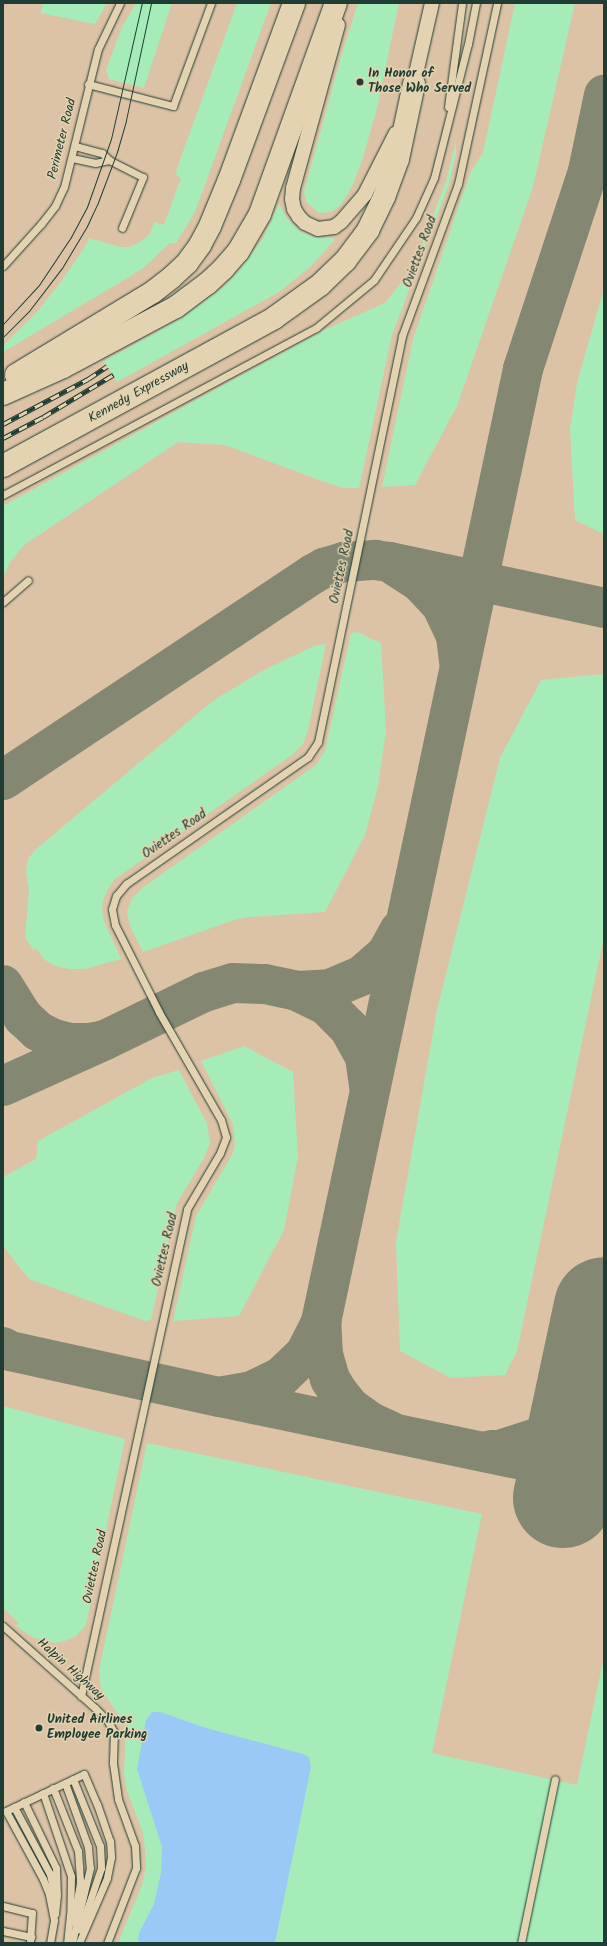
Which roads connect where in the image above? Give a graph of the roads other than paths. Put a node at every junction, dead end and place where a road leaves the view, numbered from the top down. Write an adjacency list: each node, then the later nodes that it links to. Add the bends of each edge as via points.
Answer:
1 (120, 3): 10 (lane, Perimeter Road, via 98,49)
2 (211, 3): 10 (lane, via 174,106)
3 (294, 3): 18 (highway, via 229,180 210,226 196,251 171,278 153,292)
4 (336, 3): 19 (highway, via 260,214 238,252 224,269 176,307 63,367)
5 (344, 3): 11 (street, via 293,188 294,209 305,223 318,229 334,227 357,205 390,148)
6 (432, 3): 11 (street)
7 (462, 3): 12 (lane)
8 (476, 3): 12 (lane)
9 (497, 3): 25 (lane, Oviettes Road, via 458,184 402,336 318,742 308,757 126,884 116,896 112,909 115,925 159,1012 221,1120 226,1137 220,1153 188,1209)
10 (88, 84): 13 (lane, Perimeter Road)
11 (414, 84): 20 (highway, Kennedy Expressway, via 398,159 384,198 368,230 345,261 320,285 274,318)
12 (444, 140): 21 (lane, via 434,178 416,218 374,280 316,328)
13 (75, 146): 14 (lane, Perimeter Road); 15 (lane, via 102,153)
14 (72, 158): 15 (lane, via 95,163); 17 (lane, Perimeter Road, via 64,187 55,206)
15 (109, 160): 16 (lane, via 143,177)
16 (122, 228)
17 (3, 266)
18 (3, 383)
19 (3, 394)
20 (3, 466)
21 (3, 494)
22 (28, 580): 23 (lane)
23 (3, 602)
24 (3, 1626): 25 (lane, Halpin Highway)
25 (81, 1696): 43 (lane, Halpin Highway, via 107,1720 114,1732 113,1763 118,1799 135,1846 136,1868)
26 (73, 1779): 28 (lane); 41 (lane, via 100,1846 101,1868); 42 (lane, via 84,1774 110,1841 111,1857 107,1878)
27 (555, 1779): 44 (lane)
28 (65, 1782): 29 (lane); 40 (lane, via 88,1847 90,1868)
29 (53, 1788): 30 (lane); 40 (lane, via 78,1851 80,1870)
30 (43, 1793): 31 (lane); 33 (lane, via 66,1856)
31 (24, 1802): 32 (lane); 34 (lane, via 56,1868)
32 (14, 1807): 36 (lane, via 50,1874); 36 (lane, via 6,1811 44,1879)
33 (71, 1884): 34 (lane); 40 (lane)
34 (58, 1885): 36 (lane)
35 (3, 1906): 38 (lane, via 32,1913)
36 (54, 1920): 39 (lane)
37 (3, 1931): 38 (lane)
38 (30, 1940)
39 (50, 1943)
40 (69, 1943)
41 (75, 1943)
42 (79, 1943)
43 (107, 1943)
44 (521, 1943)

